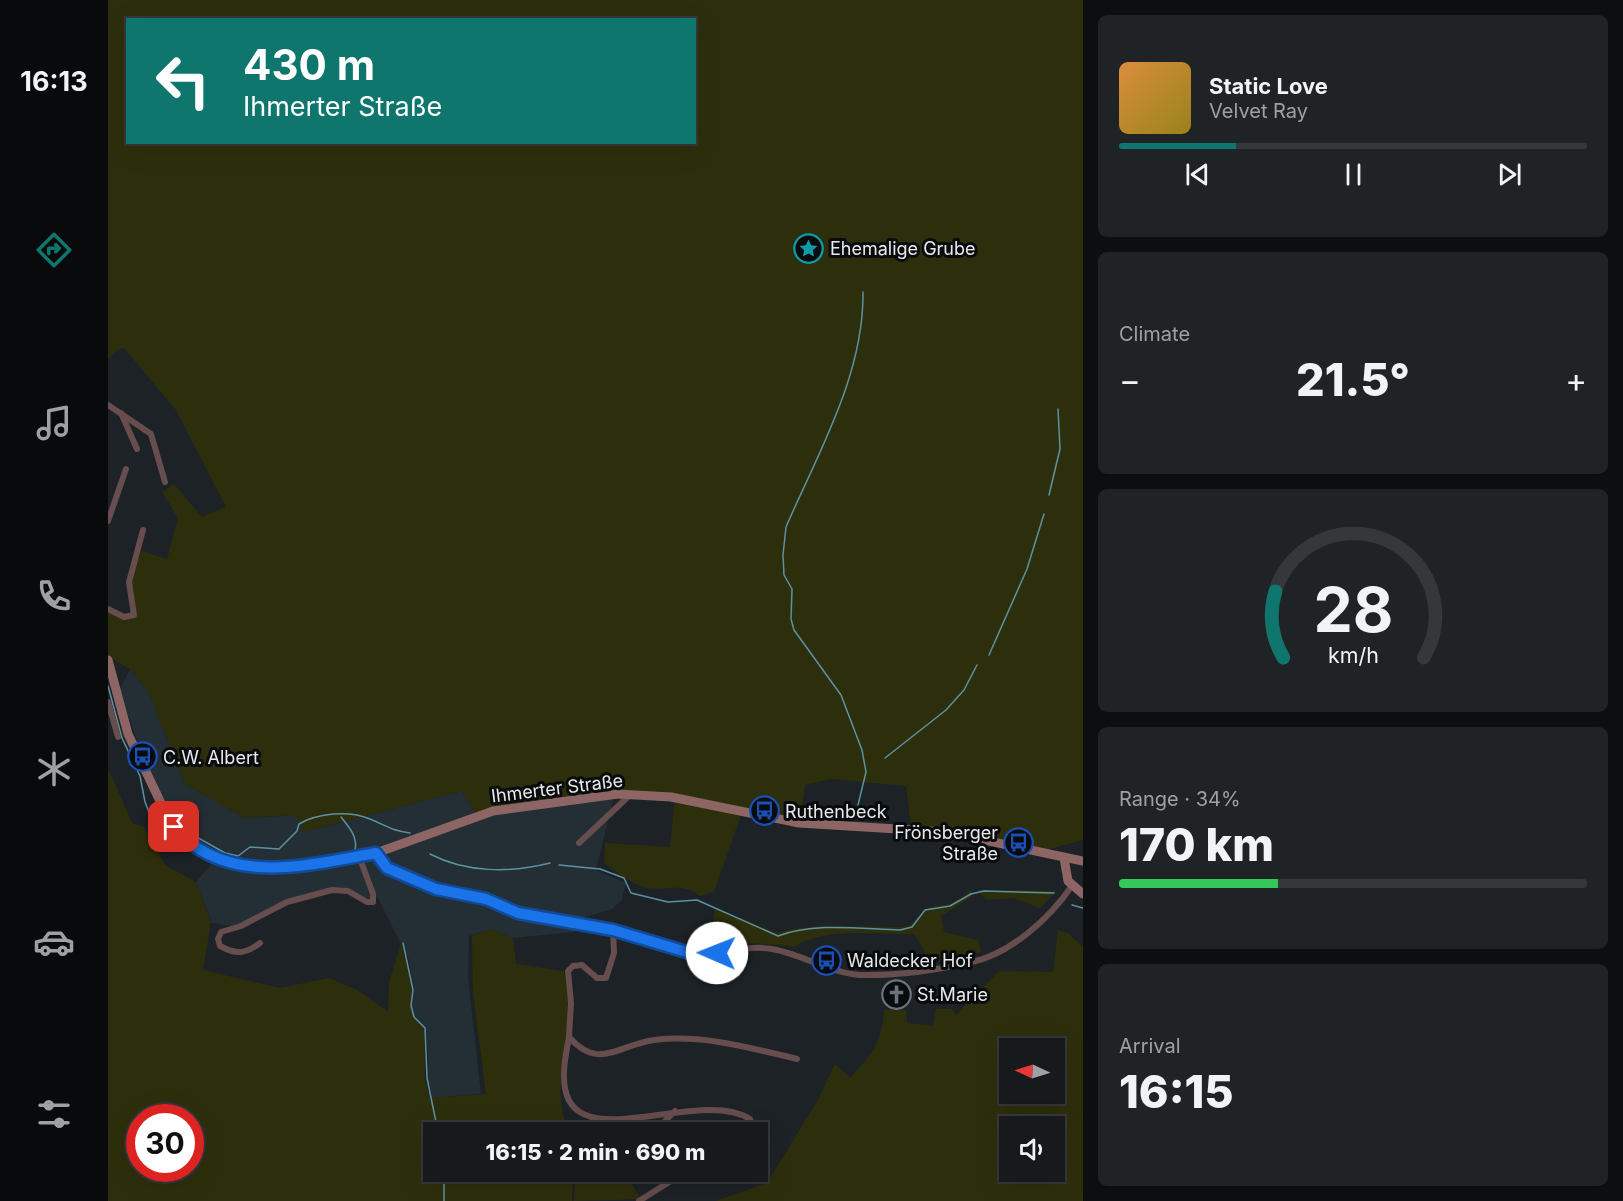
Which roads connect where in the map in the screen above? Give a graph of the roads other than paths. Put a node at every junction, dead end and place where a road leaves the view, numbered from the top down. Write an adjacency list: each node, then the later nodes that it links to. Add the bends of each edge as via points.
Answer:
1 (108, 405): 2 (street)
2 (120, 413): 3 (street); 5 (street, via 151,434)
3 (137, 449)
4 (126, 470): 6 (street)
5 (165, 482)
6 (108, 521)
7 (143, 530): 8 (street, via 129,582 134,615 124,617)
8 (108, 609)
9 (108, 660): 15 (main road, Ihmerter Straße, via 128,734 162,809 181,835 196,847 222,860 259,868 294,867)
10 (108, 702): 11 (street)
11 (118, 737)
12 (631, 794): 13 (street); 14 (main road, Ihmerter Straße, via 502,809); 16 (main road, Ihmerter Straße, via 688,800 799,823 946,832)
13 (579, 843)
14 (376, 853): 15 (main road, Ihmerter Straße); 20 (street, via 387,868 436,889 486,899 518,913)
15 (359, 856): 21 (street, via 373,902 340,890 308,896 224,931 218,939 220,946 237,954)
16 (1064, 858): 17 (main road, Ihmerter Straße); 18 (main road, via 1065,875)
17 (1083, 861)
18 (1071, 887): 19 (main road); 20 (street, via 1033,928 982,960 877,974 849,974 760,947 690,953)
19 (1083, 894)
20 (613, 930): 22 (street, via 614,953 606,978 597,978 579,965 568,971)
21 (260, 943)
22 (569, 1037): 23 (street, via 581,1049 596,1055 676,1039 739,1046); 24 (street, via 564,1087 570,1103 581,1115 611,1121)
23 (797, 1059)
24 (675, 1111): 25 (street); 26 (street, via 738,1113)
25 (664, 1122)
26 (751, 1122)
27 (669, 1182): 28 (street)
28 (639, 1201)

